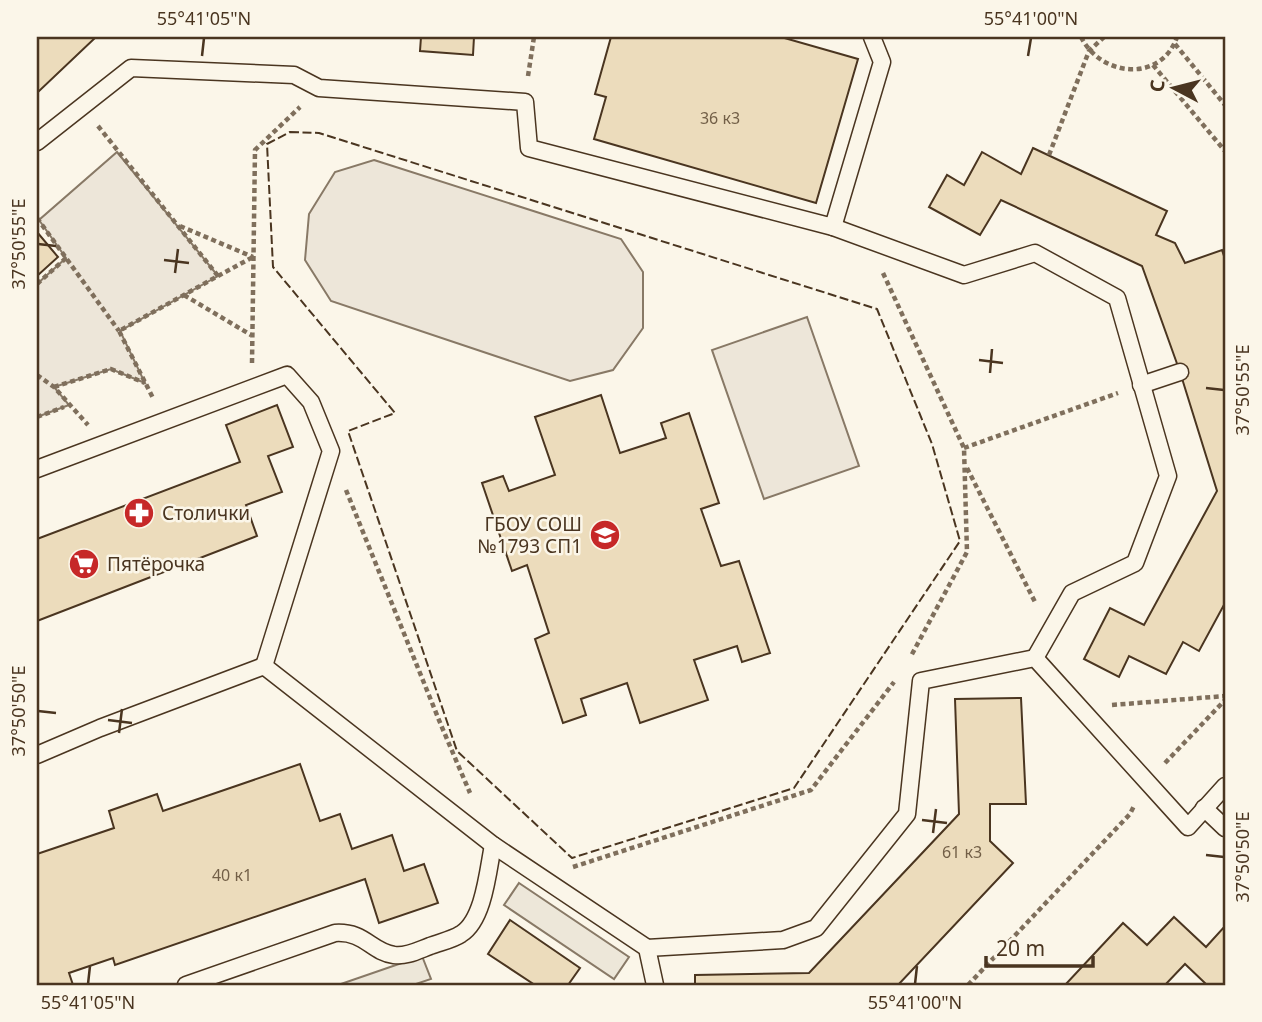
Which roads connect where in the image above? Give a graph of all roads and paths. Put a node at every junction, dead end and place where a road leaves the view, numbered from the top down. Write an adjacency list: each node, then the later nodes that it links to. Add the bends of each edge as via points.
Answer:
1 (534, 37): 10 (path)
2 (872, 37): 18 (lane, via 882,62)
3 (1081, 37): 7 (path)
4 (1104, 37): 7 (path)
5 (1177, 37): 6 (path)
6 (1175, 44): 8 (path); 11 (path)
7 (1089, 51): 8 (path, via 1112,66); 15 (path)
8 (1153, 65): 14 (path)
9 (319, 88): 10 (lane); 12 (lane, via 294,75 131,68); 20 (path, via 255,150)
10 (525, 102): 18 (lane, via 529,148)
11 (1225, 105)
12 (83, 106): 13 (lane); 17 (path)
13 (37, 142)
14 (1225, 151)
15 (1049, 155)
16 (37, 218): 21 (path)
17 (178, 225): 20 (path); 22 (path)
18 (833, 228): 19 (lane)
19 (868, 240): 30 (lane, via 964,275 1035,253 1117,298); 37 (path)
20 (254, 257): 22 (path); 26 (path)
21 (66, 258): 23 (path); 25 (path)
22 (218, 276): 24 (path)
23 (37, 284)
24 (184, 295): 25 (path); 26 (path)
25 (119, 331): 29 (path)
26 (252, 335): 32 (path)
27 (1180, 372): 30 (lane)
28 (37, 375): 31 (path)
29 (145, 383): 31 (path, via 111,369); 35 (path)
30 (1141, 385): 37 (path); 41 (lane, via 1168,476 1135,563 1072,593)
31 (54, 387): 36 (path)
32 (252, 388): 35 (lane); 38 (lane, via 287,375 311,402)
33 (64, 407): 34 (path)
34 (37, 417)
35 (164, 421): 36 (lane)
36 (106, 443): 40 (lane)
37 (964, 448): 39 (path)
38 (331, 451): 43 (lane); 51 (path)
39 (965, 465): 41 (path); 44 (path, via 967,552)
40 (37, 469)
41 (1050, 632): 42 (lane)
42 (1035, 658): 45 (lane); 47 (lane)
43 (264, 666): 48 (lane); 54 (lane)
44 (906, 666): 45 (path); 55 (path, via 811,790)
45 (921, 681): 56 (lane, via 907,814 816,928 783,940)
46 (1225, 698): 47 (path); 49 (path)
47 (1080, 707): 49 (lane)
48 (37, 755)
49 (1147, 781): 52 (lane, via 1188,827); 59 (path, via 1130,814)
50 (1225, 786): 52 (lane)
51 (472, 797)
52 (1204, 808): 53 (lane)
53 (1225, 828)
54 (493, 845): 55 (lane); 57 (lane, via 481,903 473,922 461,934 394,955 359,936 335,933)
55 (542, 877): 56 (lane)
56 (647, 948): 58 (lane)
57 (186, 985)
58 (655, 985)
59 (968, 985)

